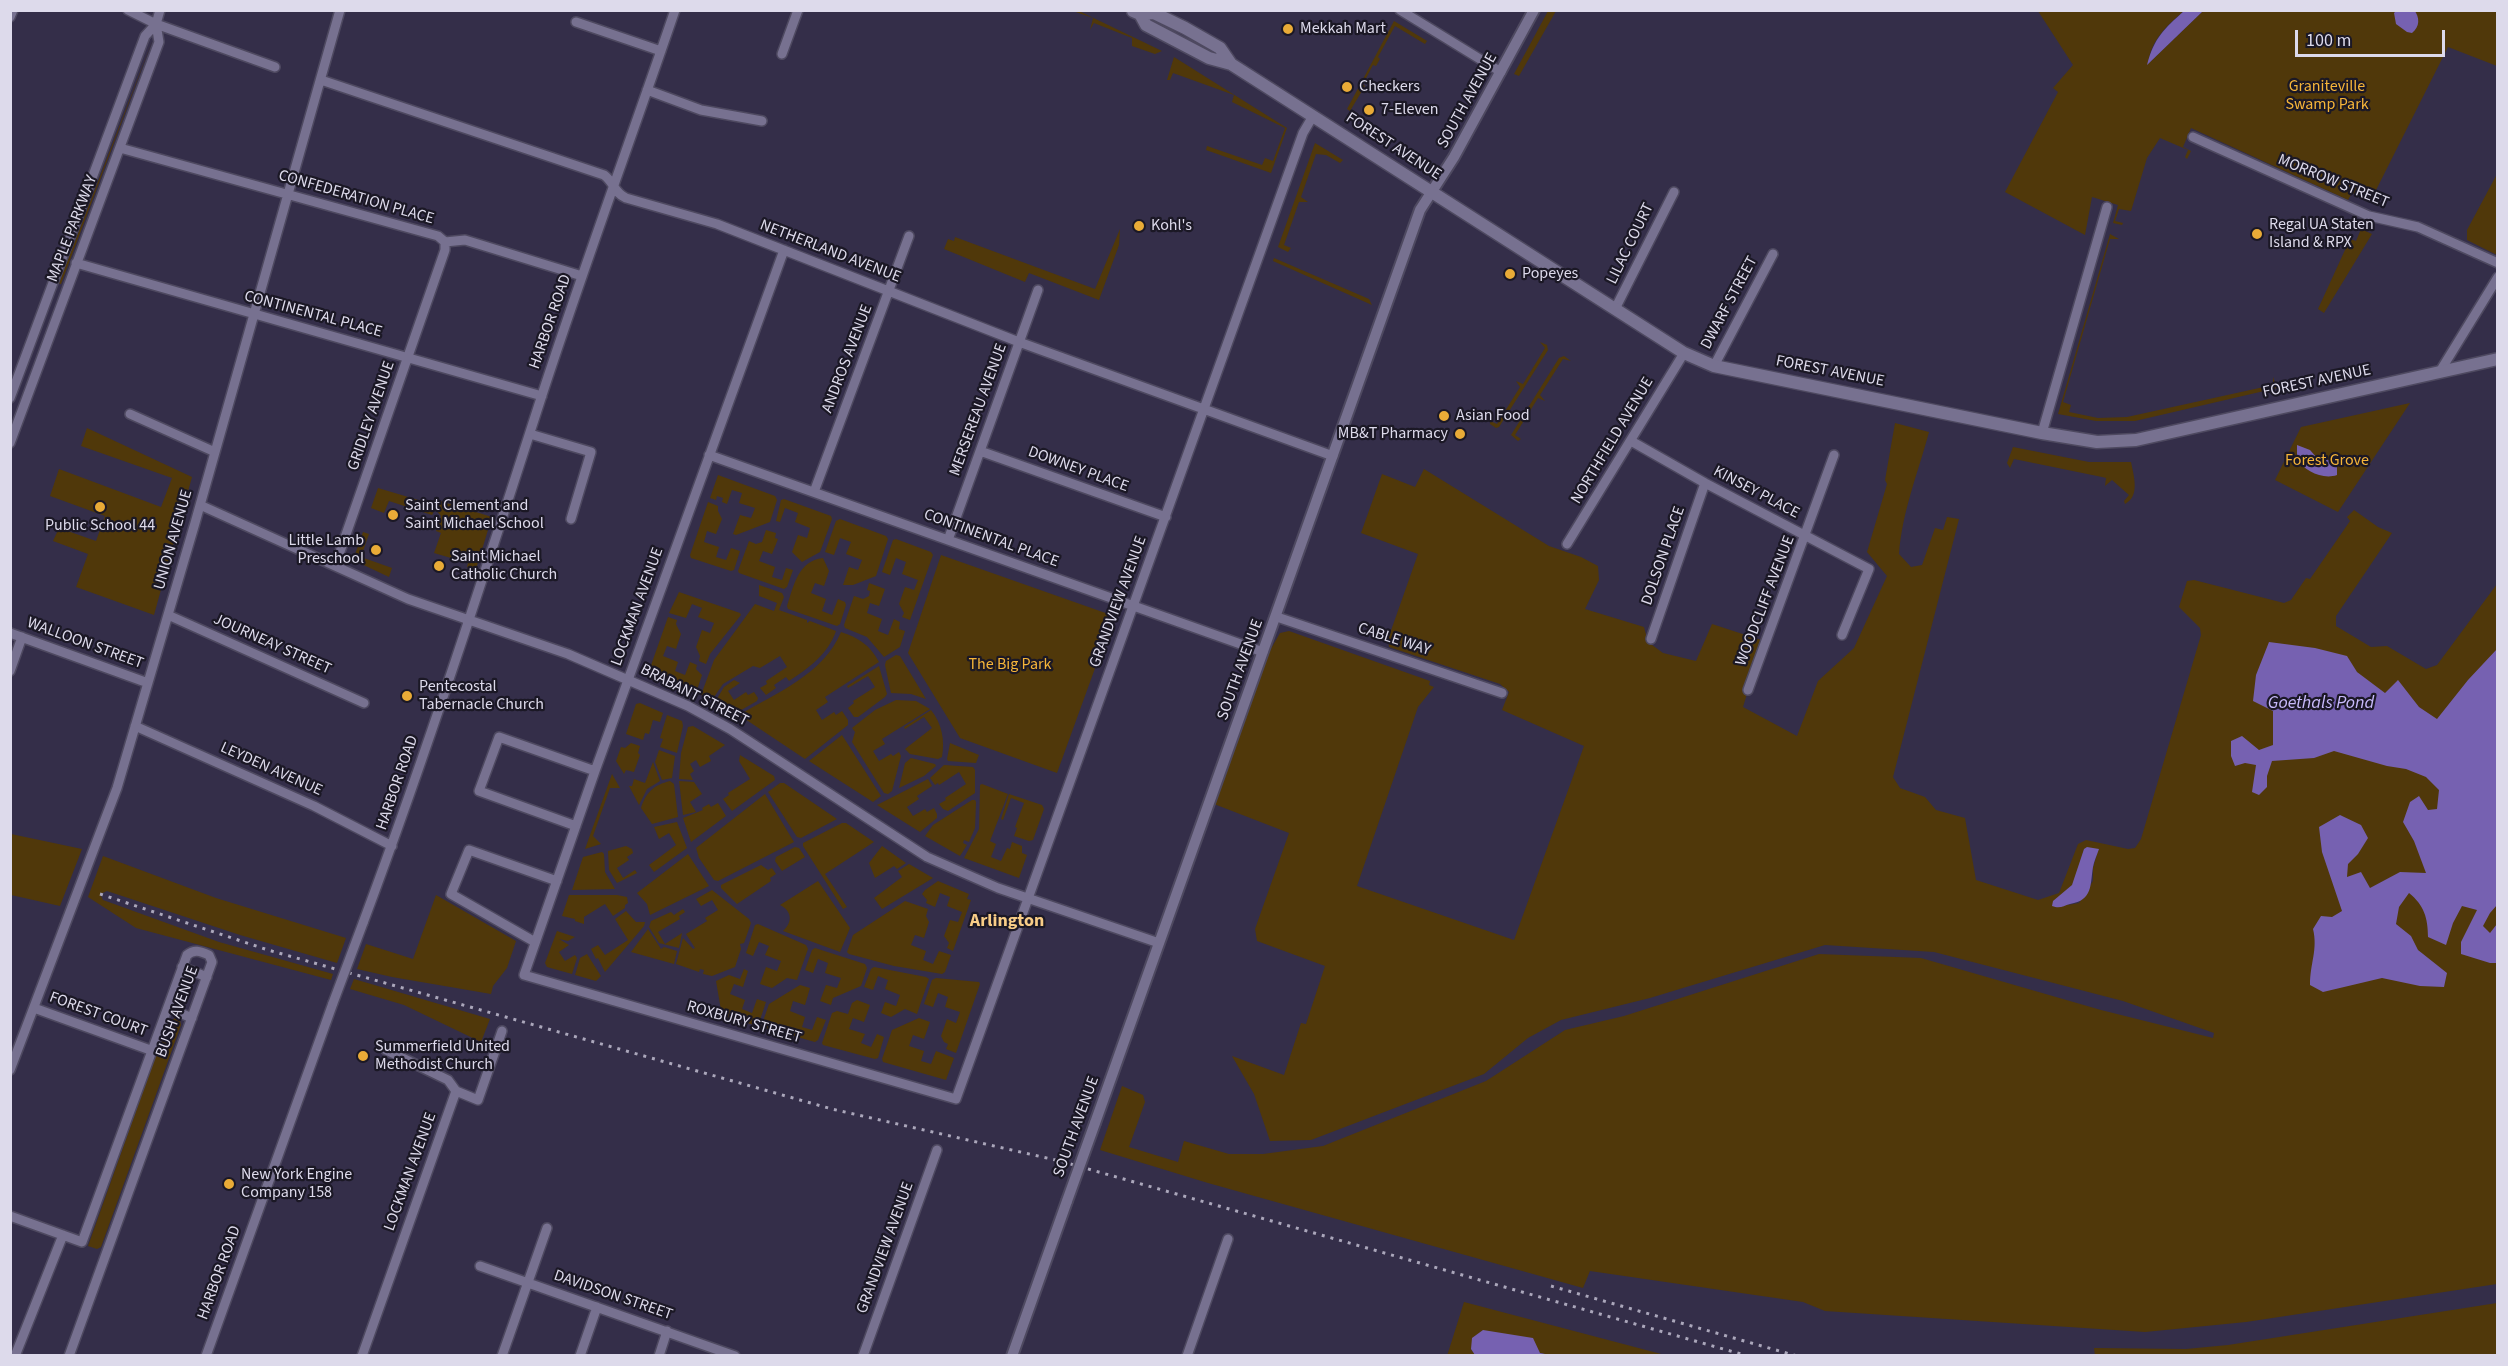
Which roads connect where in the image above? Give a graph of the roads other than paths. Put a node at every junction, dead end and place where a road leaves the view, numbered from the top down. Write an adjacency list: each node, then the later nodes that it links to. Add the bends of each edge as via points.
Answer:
1 (13, 10): 10 (street)
2 (128, 10): 12 (street)
3 (160, 10): 12 (street, MAPLE PARKWAY)
4 (340, 10): 17 (street, UNION AVENUE)
5 (675, 10): 13 (street, HARBOR ROAD)
6 (798, 10): 14 (street)
7 (1400, 10): 16 (street)
8 (1534, 10): 16 (street, SOUTH AVENUE)
9 (1136, 12): 19 (main road, FOREST AVENUE, via 1146,25 1209,58 1231,64)
10 (10, 17)
11 (576, 22): 13 (street)
12 (156, 24): 15 (street); 22 (street, MAPLE PARKWAY, via 159,42); 38 (street, MAPLE PARKWAY, via 145,36)
13 (661, 51): 18 (street, HARBOR ROAD)
14 (782, 54)
15 (275, 67)
16 (1501, 72): 24 (street, SOUTH AVENUE)
17 (321, 80): 23 (street, NETHERLAND AVENUE, via 604,175); 26 (street, UNION AVENUE)
18 (647, 90): 20 (street, via 701,110); 23 (street, HARBOR ROAD)
19 (1313, 116): 24 (main road, FOREST AVENUE); 50 (street, GRANDVIEW AVENUE, via 1303,133)
20 (762, 121)
21 (2193, 137): 33 (street, MORROW STREET, via 2369,216 2418,227)
22 (120, 148): 26 (street, CONFEDERATION PLACE); 32 (street, MAPLE PARKWAY)
23 (614, 188): 30 (street, NETHERLAND AVENUE, via 626,198 717,224); 34 (street, HARBOR ROAD)
24 (1432, 192): 40 (main road, FOREST AVENUE); 61 (street, SOUTH AVENUE, via 1420,210)
25 (1674, 192): 40 (street, LILAC COURT)
26 (288, 194): 29 (street, CONFEDERATION PLACE, via 438,236); 41 (street, UNION AVENUE)
27 (2107, 207): 53 (street)
28 (909, 236): 37 (street, ANDROS AVENUE)
29 (445, 242): 34 (street, CONFEDERATION PLACE, via 475,242); 44 (street, GRIDLEY AVENUE)
30 (784, 250): 37 (street, NETHERLAND AVENUE); 59 (street, LOCKMAN AVENUE)
31 (1773, 254): 46 (street, DWARF STREET)
32 (76, 263): 39 (street, MAPLE PARKWAY); 41 (street, CONTINENTAL PLACE)
33 (2498, 263)
34 (582, 276): 48 (street, HARBOR ROAD)
35 (2498, 277): 47 (street)
36 (1038, 290): 42 (street, MERSEREAU AVENUE)
37 (889, 291): 42 (street, NETHERLAND AVENUE); 63 (street, ANDROS AVENUE)
38 (48, 297): 39 (street); 49 (street, MAPLE PARKWAY)
39 (62, 303): 52 (street, MAPLE PARKWAY)
40 (1616, 309): 43 (main road, FOREST AVENUE)
41 (254, 315): 44 (street, CONTINENTAL PLACE); 58 (street, UNION AVENUE)
42 (1019, 342): 50 (street, NETHERLAND AVENUE); 57 (street, MERSEREAU AVENUE)
43 (1684, 353): 46 (main road, FOREST AVENUE); 55 (street, NORTHFIELD AVENUE)
44 (408, 357): 48 (street, CONTINENTAL PLACE); 70 (street, GRIDLEY AVENUE)
45 (2498, 359): 47 (main road, FOREST AVENUE)
46 (1714, 366): 53 (main road, FOREST AVENUE)
47 (2439, 373): 53 (main road, FOREST AVENUE, via 2136,440 2097,442)
48 (542, 396): 54 (street, HARBOR ROAD)
49 (10, 398)
50 (1204, 410): 61 (street, NETHERLAND AVENUE); 65 (street, GRANDVIEW AVENUE)
51 (130, 414): 58 (street)
52 (12, 431): 56 (street, MAPLE PARKWAY)
53 (2042, 433)
54 (530, 434): 66 (street, via 591,452); 74 (street, HARBOR ROAD)
55 (1631, 441): 62 (street, KINSEY PLACE); 69 (street, NORTHFIELD AVENUE)
56 (10, 443)
57 (980, 451): 65 (street, DOWNEY PLACE); 68 (street, MERSEREAU AVENUE)
58 (215, 452): 64 (street, UNION AVENUE)
59 (709, 455): 63 (street, CONTINENTAL PLACE); 81 (street, LOCKMAN AVENUE)
60 (1834, 455): 67 (street, WOODCLIFF AVENUE)
61 (1333, 456): 73 (street, SOUTH AVENUE)
62 (1704, 483): 67 (street, KINSEY PLACE); 78 (street, DOLSON PLACE)
63 (814, 492): 68 (street, CONTINENTAL PLACE)
64 (200, 505): 70 (street, BRABANT STREET); 72 (street, UNION AVENUE)
65 (1166, 517): 71 (street, GRANDVIEW AVENUE)
66 (571, 519)
67 (1806, 537): 76 (street, KINSEY PLACE, via 1869,569); 83 (street, WOODCLIFF AVENUE)
68 (948, 540): 71 (street, CONTINENTAL PLACE)
69 (1567, 544)
70 (335, 566): 74 (street, BRABANT STREET)
71 (1134, 606): 79 (street, CONTINENTAL PLACE); 91 (street, GRANDVIEW AVENUE)
72 (168, 615): 82 (street, UNION AVENUE); 85 (street, JOURNEAY STREET)
73 (1276, 617): 79 (street, SOUTH AVENUE); 84 (street, CABLE WAY)
74 (469, 621): 81 (street, BRABANT STREET, via 545,646); 89 (street, HARBOR ROAD)
75 (10, 633): 77 (street, WALLOON STREET)
76 (1842, 635)
77 (22, 637): 80 (street); 82 (street, WALLOON STREET)
78 (1651, 639)
79 (1263, 652): 93 (street, SOUTH AVENUE)
80 (10, 671)
81 (628, 680): 87 (street, LOCKMAN AVENUE); 91 (street, BRABANT STREET, via 730,729 927,857 968,877)
82 (148, 683): 86 (street, UNION AVENUE)
83 (1748, 690)
84 (1502, 693)
85 (364, 703)
86 (135, 726): 89 (street, LEYDEN AVENUE, via 314,806); 97 (street, UNION AVENUE, via 117,788)
87 (595, 771): 88 (street, LOCKMAN AVENUE); 88 (street, via 499,737 479,791)
88 (576, 826): 90 (street, LOCKMAN AVENUE)
89 (392, 846): 117 (street, HARBOR ROAD, bridge)
90 (557, 881): 92 (street, LOCKMAN AVENUE); 92 (street, via 469,850 450,894)
91 (1028, 898): 93 (street, BRABANT STREET); 105 (street, GRANDVIEW AVENUE)
92 (535, 942): 95 (street, LOCKMAN AVENUE)
93 (1159, 944): 124 (street, SOUTH AVENUE, bridge)
94 (182, 967): 96 (street); 96 (street, BUSH AVENUE, via 191,951 205,953 212,962); 98 (street, BUSH AVENUE)
95 (524, 975): 105 (street, ROXBURY STREET)
96 (207, 977): 99 (street, BUSH AVENUE)
97 (34, 1008): 102 (street, FOREST COURT); 103 (street, UNION AVENUE)
98 (168, 1008): 99 (street); 102 (street, BUSH AVENUE)
99 (192, 1018): 116 (street, BUSH AVENUE)
100 (502, 1031): 104 (street, via 478,1100)
101 (386, 1050): 104 (street, via 448,1080)
102 (153, 1051): 109 (street, BUSH AVENUE, via 82,1242)
103 (10, 1070)
104 (456, 1091): 118 (street, LOCKMAN AVENUE)
105 (956, 1099)
106 (937, 1150): 123 (street, GRANDVIEW AVENUE)
107 (10, 1216): 109 (street)
108 (547, 1228): 112 (street)
109 (63, 1235): 115 (street)
110 (1228, 1239): 125 (street)
111 (480, 1266): 112 (street, DAVIDSON STREET)
112 (527, 1282): 113 (street, DAVIDSON STREET); 119 (street)
113 (597, 1307): 114 (street, DAVIDSON STREET); 120 (street)
114 (667, 1331): 121 (street); 122 (street, DAVIDSON STREET)
115 (15, 1356)
116 (69, 1356)
117 (206, 1356)
118 (362, 1356)
119 (502, 1356)
120 (580, 1356)
121 (659, 1356)
122 (735, 1356)
123 (863, 1356)
124 (1012, 1356)
125 (1187, 1356)

